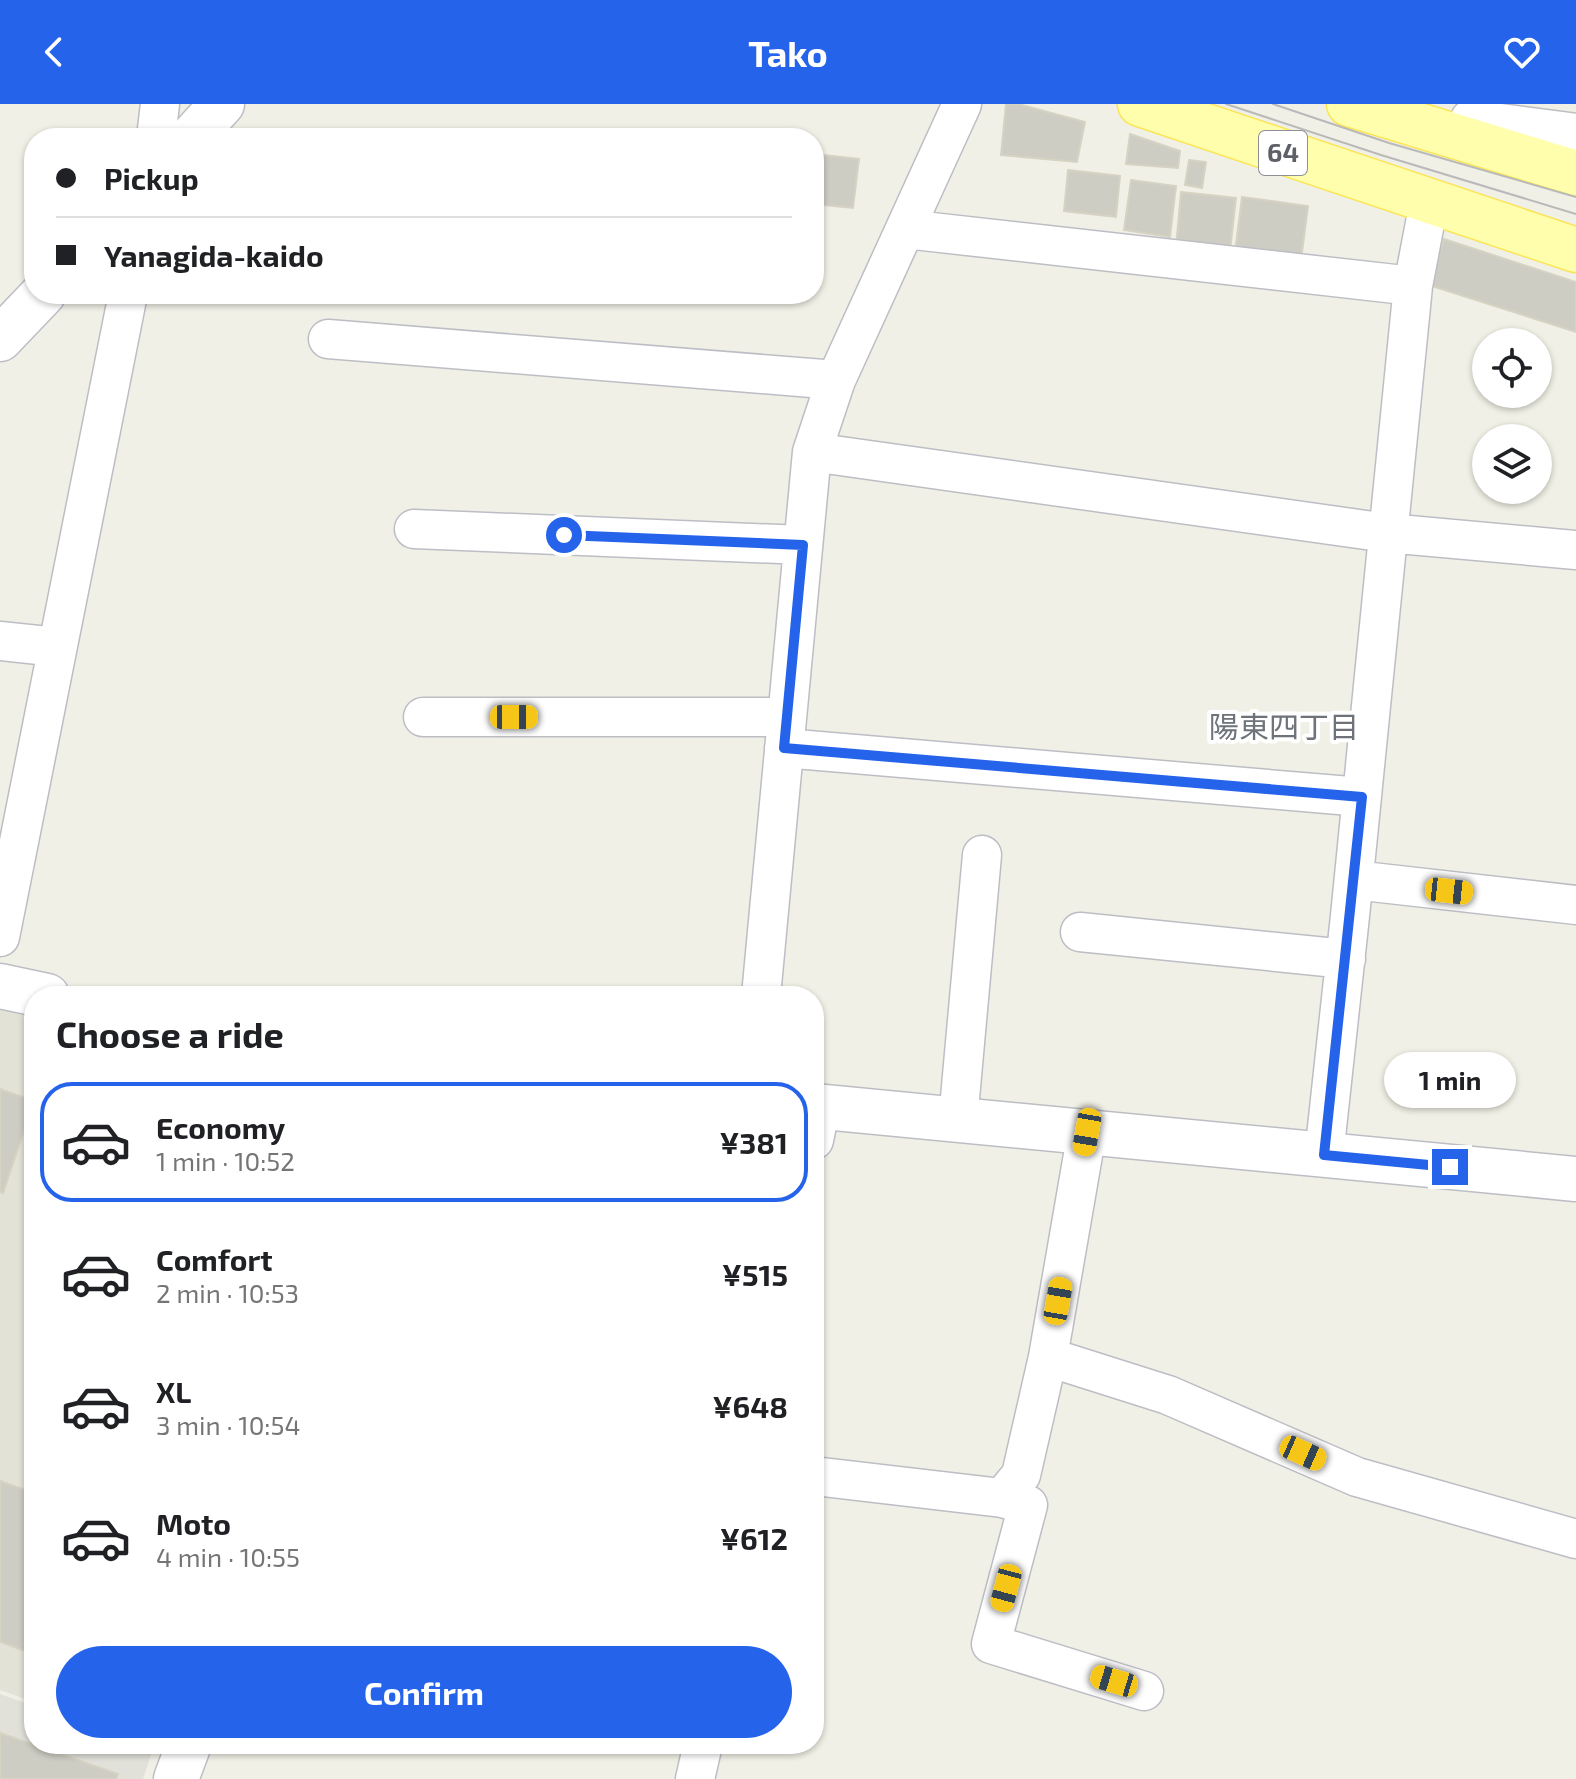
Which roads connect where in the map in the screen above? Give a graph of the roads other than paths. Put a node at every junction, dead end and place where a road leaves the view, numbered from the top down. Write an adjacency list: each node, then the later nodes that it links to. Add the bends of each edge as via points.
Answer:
1 (160, 104): 7 (street)
2 (222, 104): 8 (street)
3 (962, 104): 13 (street)
4 (1140, 104): 12 (main road, 64)
5 (1349, 104): 6 (main road)
6 (1394, 111): 10 (main road)
7 (157, 128)
8 (200, 128)
9 (1576, 133): 10 (street, via 1470,119)
10 (1464, 139): 11 (main road)
11 (1576, 173)
12 (1425, 201): 14 (main road, 64); 15 (street)
13 (905, 229): 15 (street); 20 (street)
14 (1576, 250)
15 (1413, 286): 23 (street)
16 (33, 304): 18 (street)
17 (126, 304): 27 (street)
18 (0, 339)
19 (328, 339): 20 (street)
20 (836, 380): 21 (street)
21 (812, 452): 23 (street); 24 (street)
22 (414, 529): 24 (street)
23 (1387, 533): 25 (street); 30 (street)
24 (803, 545): 29 (street)
25 (1576, 550)
26 (0, 641): 27 (street)
27 (57, 647): 35 (street)
28 (423, 717): 29 (street)
29 (786, 733): 30 (street); 38 (street)
30 (1362, 797): 32 (street)
31 (982, 855): 41 (street)
32 (1354, 880): 33 (street); 36 (street)
33 (1576, 905)
34 (1080, 932): 36 (street)
35 (0, 937)
36 (1346, 959): 43 (street)
37 (0, 986): 39 (street)
38 (762, 986)
39 (24, 991)
40 (824, 1118): 41 (street)
41 (958, 1120): 42 (street)
42 (1087, 1132): 43 (street); 45 (street)
43 (1324, 1155): 44 (street)
44 (1576, 1179)
45 (1048, 1357): 47 (street, via 1021,1475); 48 (street, via 1168,1395 1357,1477)
46 (824, 1477): 47 (street)
47 (1002, 1498): 49 (street, via 1028,1505 991,1644)
48 (1576, 1539)
49 (1144, 1691)
50 (185, 1754): 52 (street)
51 (701, 1754): 53 (street)
52 (176, 1779)
53 (695, 1779)

